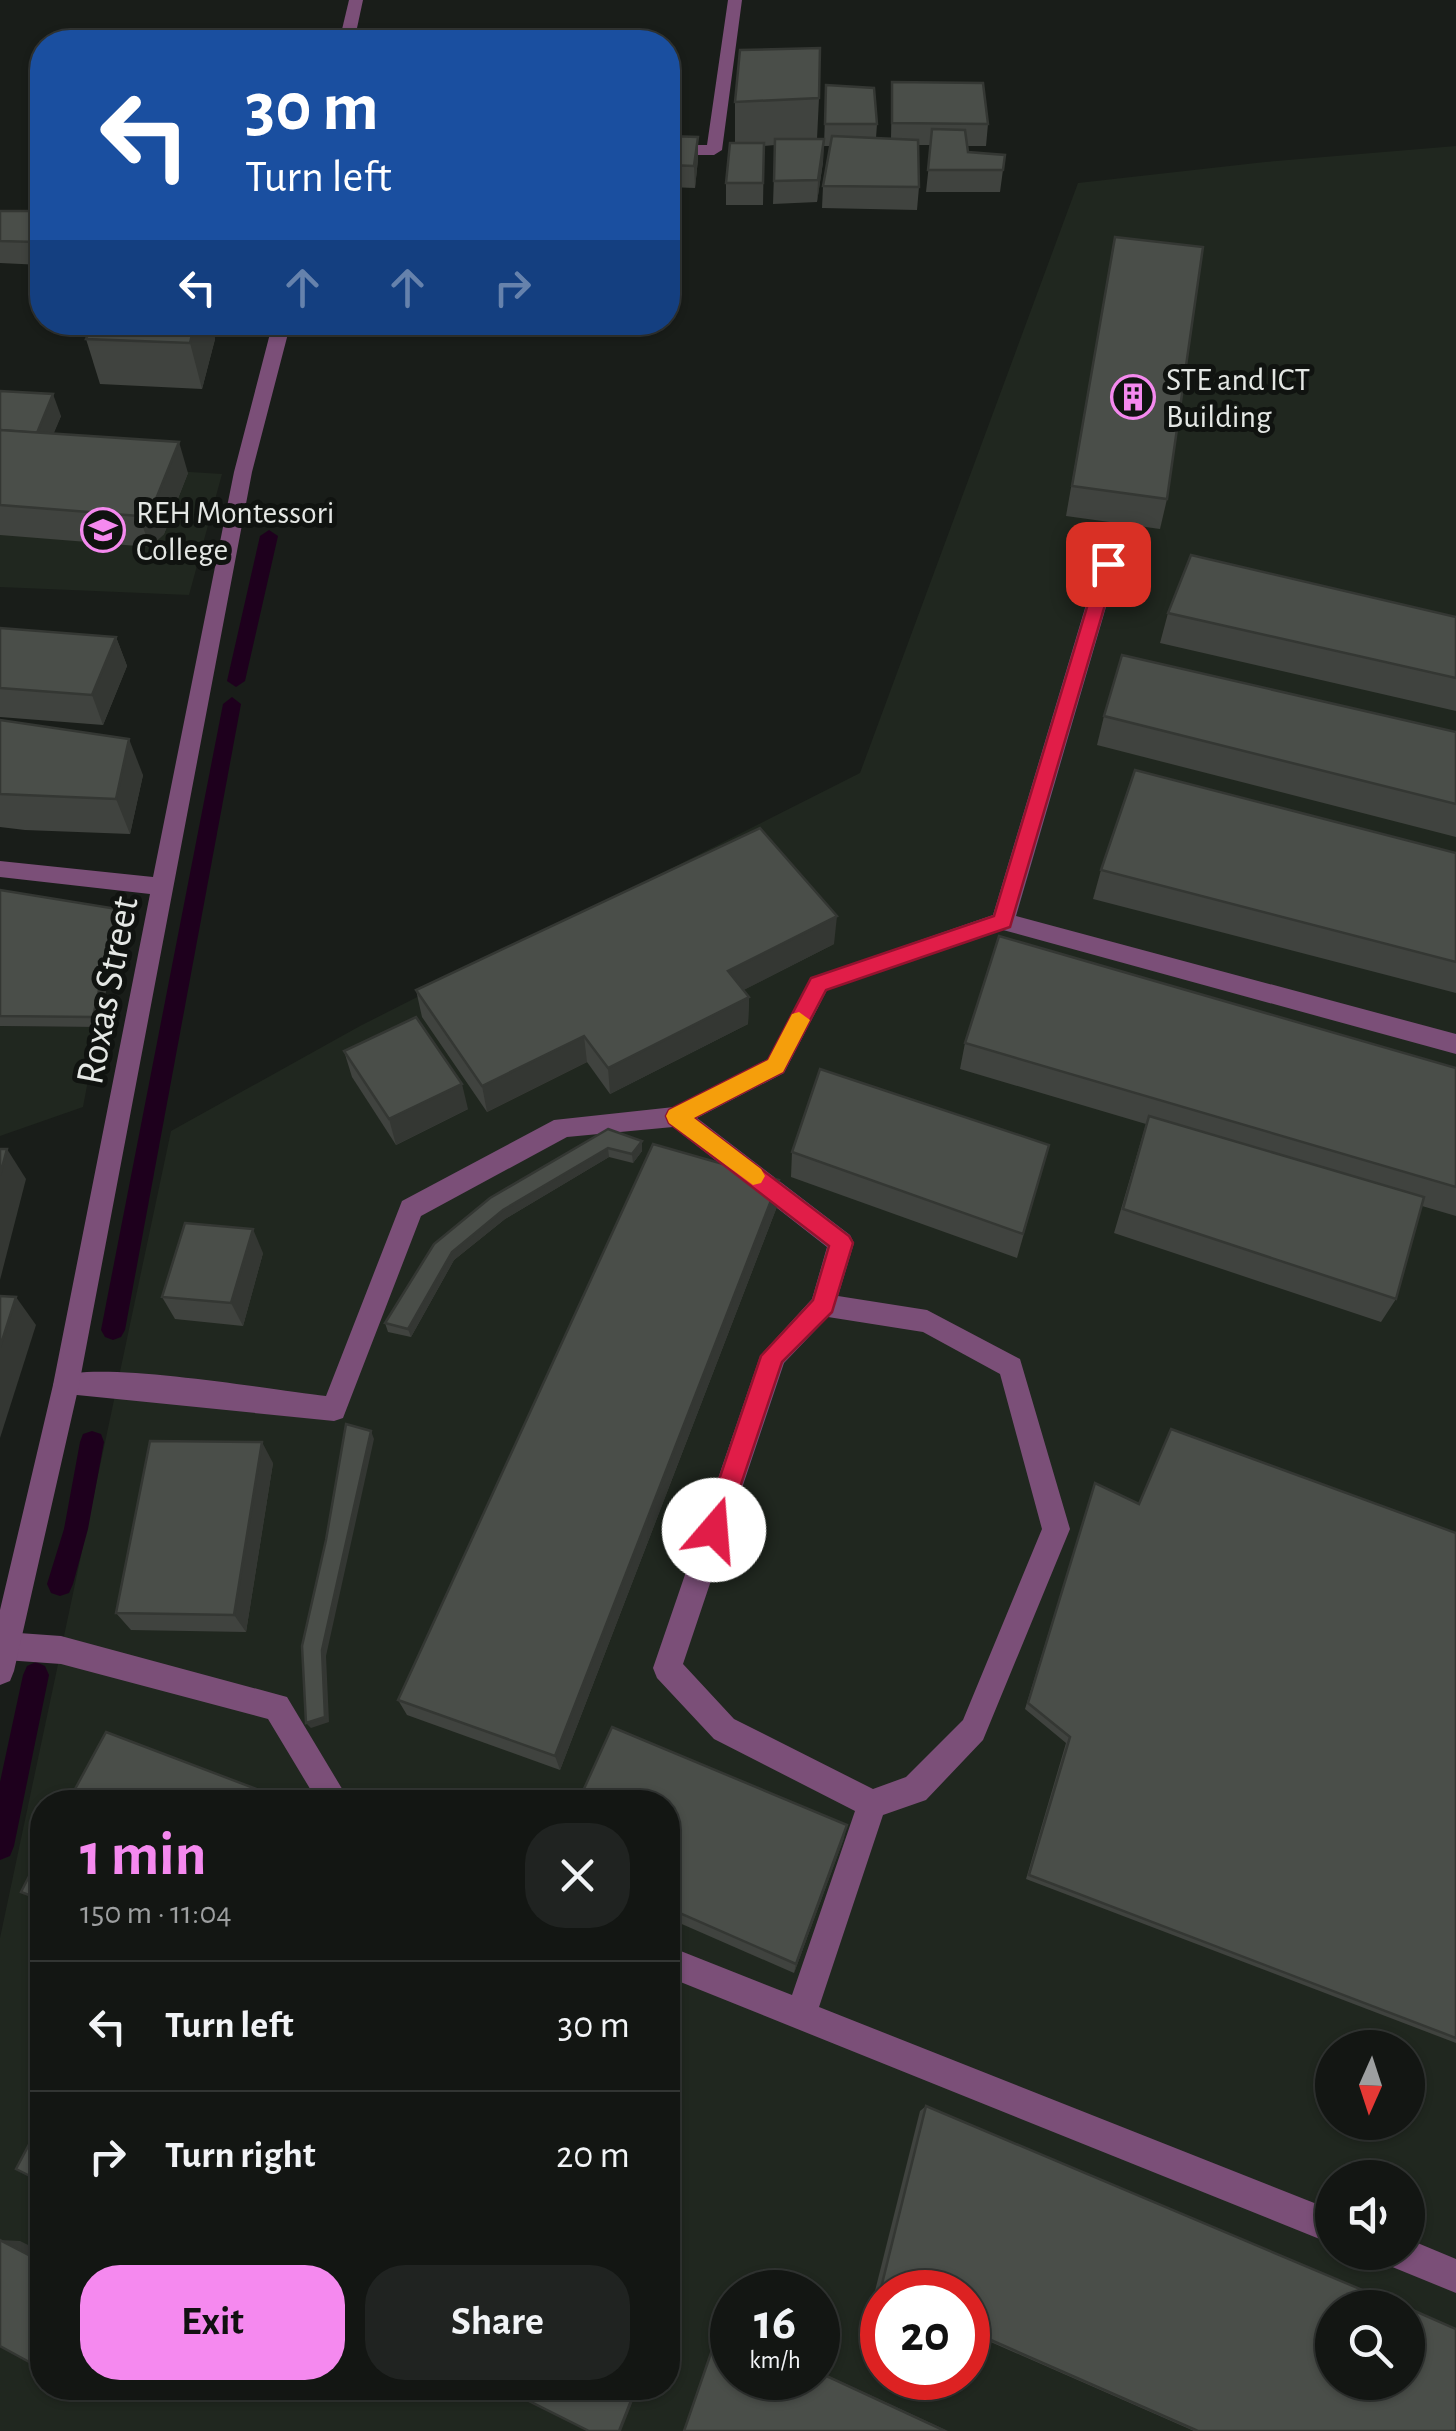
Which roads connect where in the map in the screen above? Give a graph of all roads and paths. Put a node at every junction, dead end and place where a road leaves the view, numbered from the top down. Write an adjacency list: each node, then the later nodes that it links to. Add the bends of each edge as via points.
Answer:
1 (356, 0): 3 (street)
2 (735, 0): 4 (street, via 714,150)
3 (349, 30)
4 (680, 150)
5 (279, 335): 8 (street, Roxas Street, via 243,472)
6 (1119, 528): 9 (street)
7 (0, 870): 8 (street)
8 (165, 887): 13 (street, Roxas Street)
9 (1003, 921): 10 (street); 11 (street, via 818,984 776,1066)
10 (1456, 1044)
11 (676, 1116): 12 (street, via 841,1243); 13 (street, via 563,1127 411,1209 334,1409)
12 (823, 1305): 16 (street, via 772,1356 668,1668 724,1729); 16 (street, via 928,1321 1011,1368 1056,1529 973,1730 915,1789)
13 (66, 1385): 14 (street, Roxas Street)
14 (3, 1658): 15 (street, via 61,1650 277,1707)
15 (327, 1790)
16 (872, 1804): 18 (street)
17 (680, 1967): 18 (street)
18 (800, 2017): 19 (street)
19 (1315, 2220)
20 (1425, 2263): 21 (street)
21 (1456, 2276)

